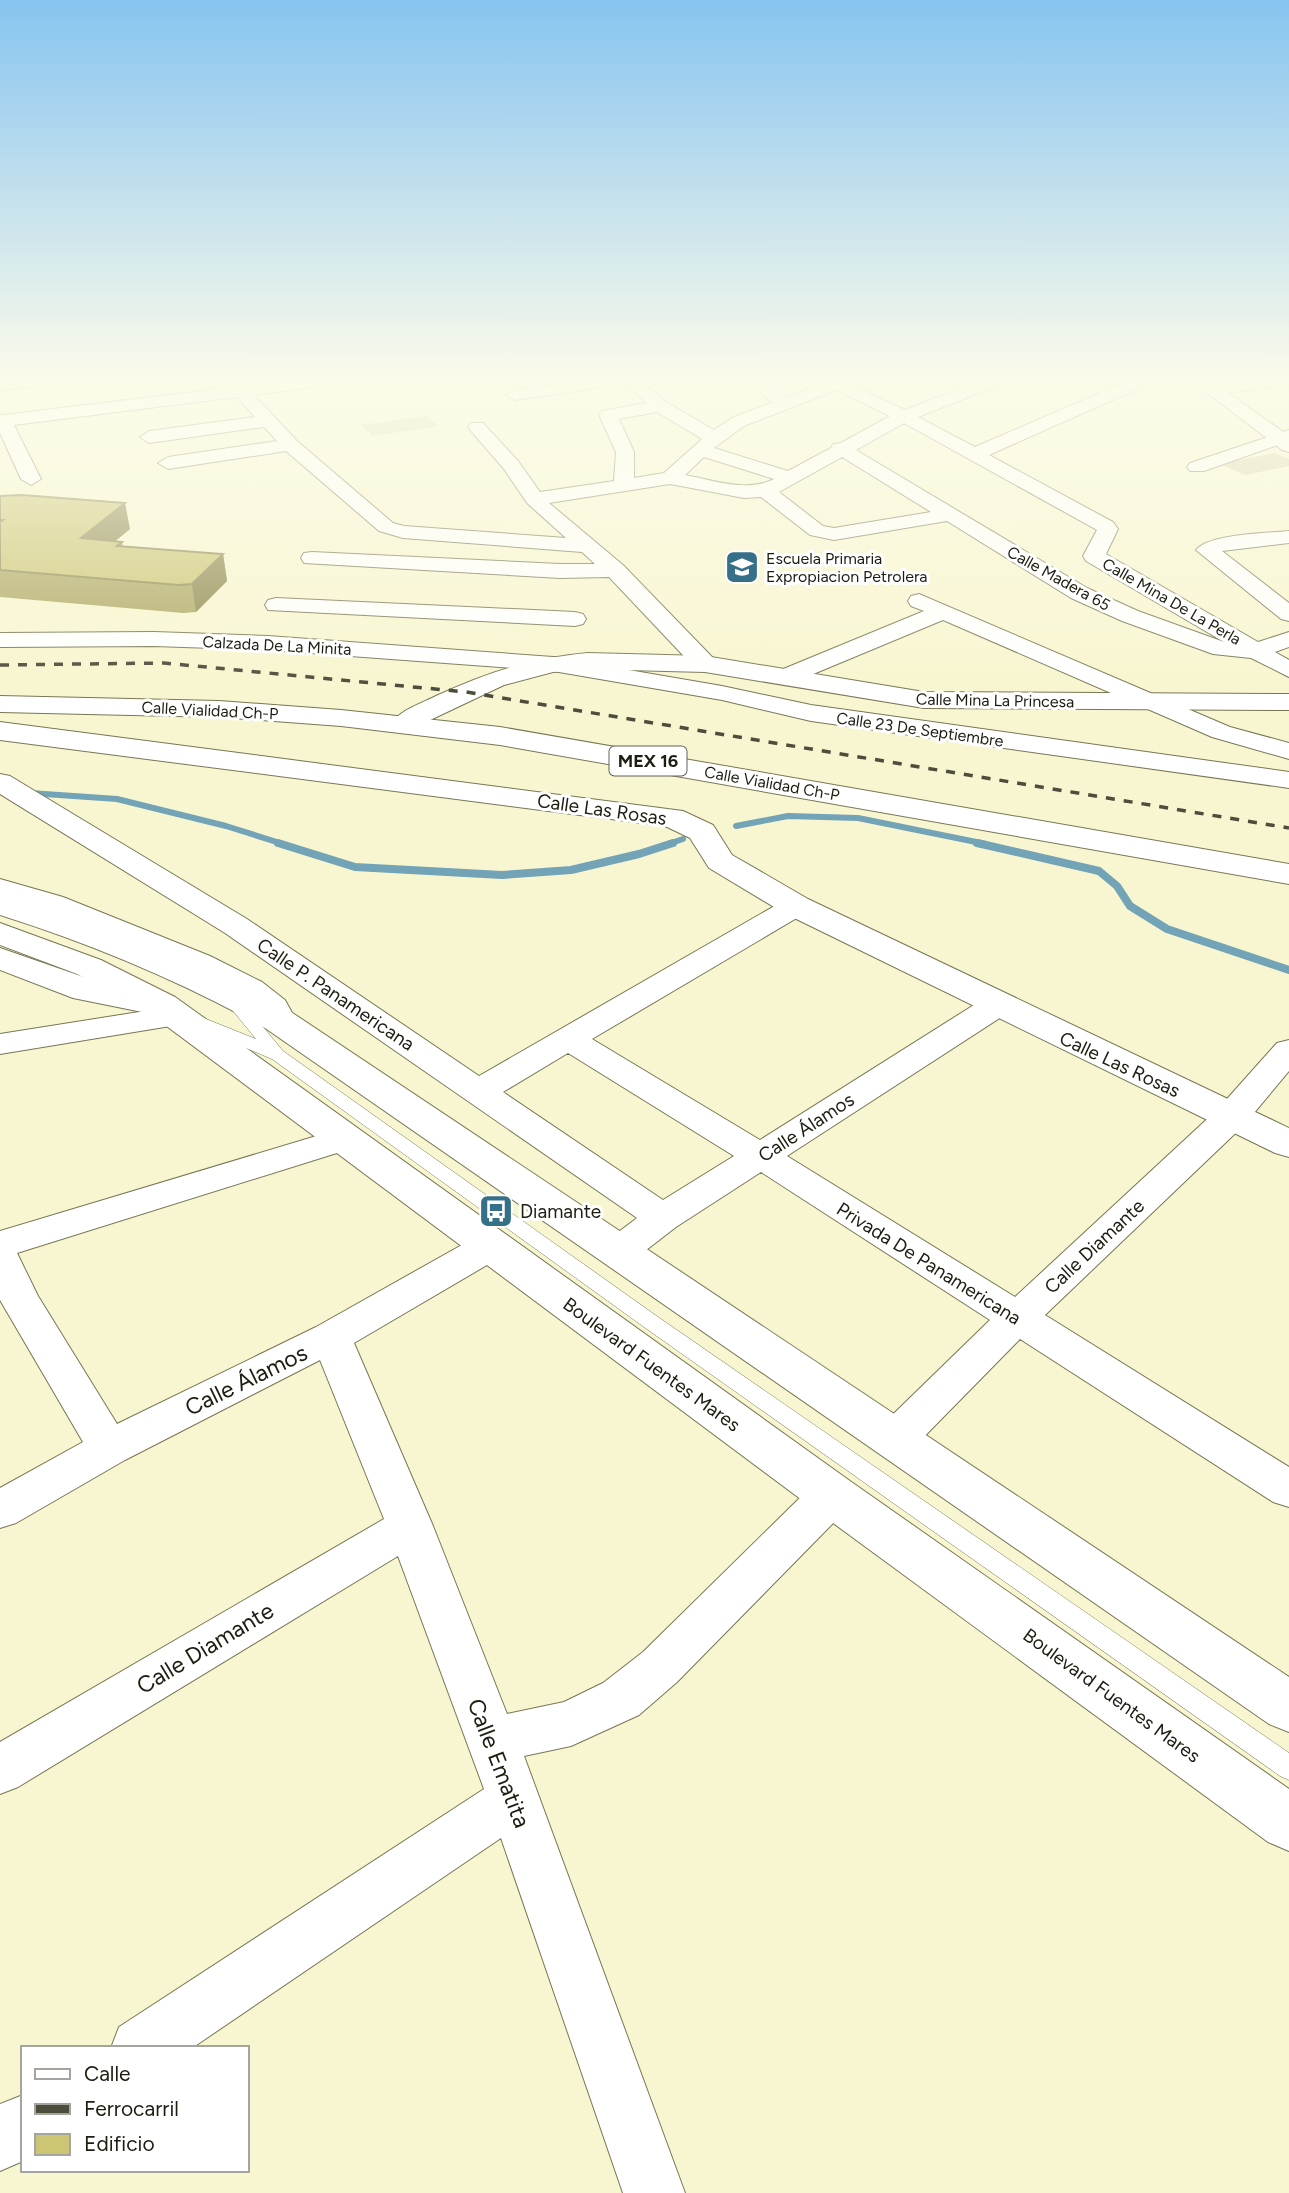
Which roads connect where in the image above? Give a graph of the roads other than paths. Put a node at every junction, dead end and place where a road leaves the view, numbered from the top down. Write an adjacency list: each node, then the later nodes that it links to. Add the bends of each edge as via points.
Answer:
1 (337, 484): 14 (street, via 391,529)
2 (524, 484): 10 (street)
3 (628, 484): 8 (street)
4 (704, 484): 9 (street)
5 (779, 484): 9 (street)
6 (898, 484): 11 (street, Calle Madera 65)
7 (1028, 484): 15 (street, Calle Mina De La Perla, via 1106,526)
8 (624, 485): 10 (street)
9 (766, 491): 11 (street, via 817,530 834,534)
10 (534, 499): 14 (street)
11 (948, 515): 17 (street, Calle Madera 65)
12 (327, 537): 16 (street)
13 (1289, 537): 21 (street, via 1207,550)
14 (585, 546): 18 (street)
15 (1094, 556): 17 (street); 29 (street, Calle Mina De La Perla)
16 (312, 558): 19 (street); 22 (street)
17 (1029, 564): 29 (street, Calle Madera 65, via 1079,593 1201,644)
18 (615, 570): 19 (street); 31 (street)
19 (560, 571): 24 (street)
20 (919, 601): 23 (street)
21 (1283, 603)
22 (276, 605): 24 (street); 25 (street)
23 (942, 612): 33 (street); 35 (street)
24 (575, 619): 28 (street)
25 (261, 626)
26 (1289, 639): 29 (street)
27 (0, 640): 30 (street, Calzada De La Minita, via 268,643)
28 (581, 643)
29 (1256, 651): 32 (street, Calle Mina De La Perla)
30 (553, 664): 31 (main road, Calzada De La Minita); 38 (main road, Calzada De La Minita, via 494,679); 41 (street, Calle 23 De Septiembre, via 833,716)
31 (705, 664): 33 (main road, Calle Mina La Princesa)
32 (1289, 670)
33 (785, 677): 35 (main road, Calle Mina La Princesa, via 924,700)
34 (0, 695): 38 (main road, Calle Vialidad Ch-P / MEX 16, via 202,698)
35 (1147, 702): 36 (main road, Calle Mina La Princesa); 40 (street, via 1221,732)
36 (1289, 702)
37 (0, 704): 38 (main road, Calle Vialidad Ch-P / MEX 16, via 219,709)
38 (411, 720): 43 (main road, Calle Vialidad Ch-P / MEX 16, via 494,720); 44 (main road, Calle Vialidad Ch-P / MEX 16)
39 (0, 731): 47 (main road, Calle Las Rosas, via 660,815 702,831 720,861)
40 (1289, 751)
41 (1289, 780)
42 (0, 782): 56 (street, Calle P. Panamericana, via 236,926)
43 (1289, 858)
44 (1289, 874)
45 (0, 889): 52 (main road, via 51,904 230,978 272,1008)
46 (0, 904): 52 (main road, via 89,932 222,989)
47 (796, 906): 50 (main road, Calle Las Rosas); 53 (street)
48 (0, 933): 51 (main road, Boulevard Fuentes Mares, via 89,967)
49 (0, 958): 51 (main road, via 86,990)
50 (997, 1005): 57 (main road, Calle Las Rosas); 60 (street, Calle Álamos)
51 (169, 1011): 52 (lane); 54 (street); 58 (main road, Boulevard Fuentes Mares)
52 (278, 1037): 64 (main road); 77 (lane, via 651,1322)
53 (568, 1040): 56 (street); 60 (street, Privada De Panamericana)
54 (0, 1044)
55 (1289, 1050): 57 (street, Calle Diamante)
56 (479, 1091): 61 (street, Calle P. Panamericana)
57 (1231, 1117): 59 (main road, Calle Las Rosas); 67 (street, Calle Diamante)
58 (343, 1139): 62 (street); 63 (main road, Boulevard Fuentes Mares)
59 (1289, 1144)
60 (761, 1156): 61 (street, Calle Álamos); 67 (street, Privada De Panamericana)
61 (663, 1219): 64 (street, Calle Álamos)
62 (0, 1245)
63 (490, 1246): 68 (street, Calle Álamos); 72 (main road, Boulevard Fuentes Mares)
64 (618, 1252): 69 (main road)
65 (0, 1258): 66 (street)
66 (10, 1303): 70 (street)
67 (1017, 1318): 69 (street, Calle Diamante); 71 (street, Privada De Panamericana)
68 (331, 1337): 70 (street, Calle Álamos); 74 (street, Calle Ematita)
69 (895, 1439): 75 (main road)
70 (109, 1448): 73 (street, Calle Álamos)
71 (1289, 1489)
72 (832, 1494): 76 (street, via 660,1667 621,1699 571,1723); 80 (main road, Boulevard Fuentes Mares)
73 (0, 1510)
74 (410, 1526): 76 (street, Calle Ematita); 78 (street, Calle Diamante)
75 (1289, 1707)
76 (491, 1741): 79 (street, Calle Ematita)
77 (1289, 1768)
78 (0, 1770)
79 (514, 1799): 81 (street); 84 (street, Calle Ematita)
80 (1289, 1823)
81 (142, 2046)
82 (21, 2126): 83 (street)
83 (0, 2140)
84 (654, 2193)

